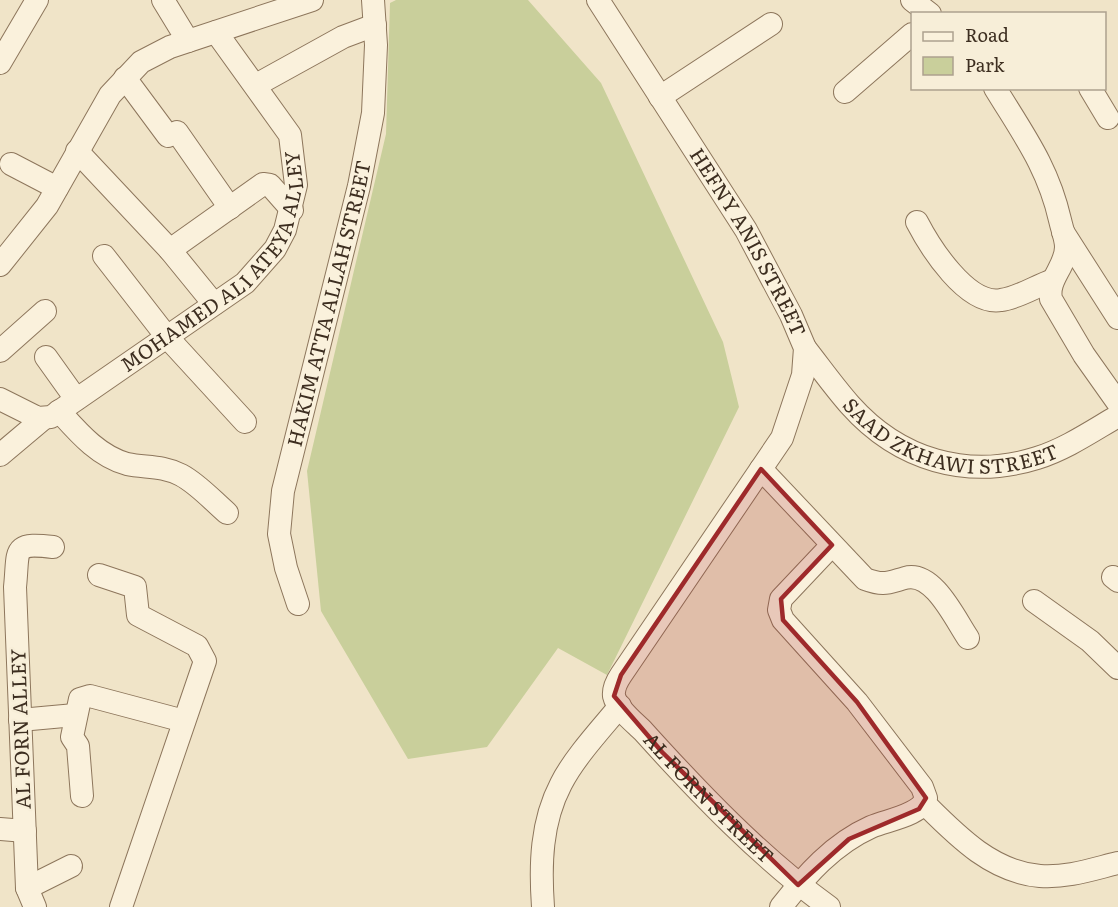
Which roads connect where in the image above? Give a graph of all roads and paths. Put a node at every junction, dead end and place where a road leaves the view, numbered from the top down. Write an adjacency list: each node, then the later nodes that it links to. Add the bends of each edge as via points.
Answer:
1 (37, 0): 13 (street)
2 (163, 0): 14 (street)
3 (312, 0): 7 (street)
4 (373, 0): 10 (street, HAKIM ATTA ALLAH STREET)
5 (598, 0): 21 (street, HEFNY ANIS STREET)
6 (912, 0): 8 (street)
7 (275, 6): 11 (street)
8 (927, 12)
9 (771, 24): 21 (street)
10 (375, 25): 17 (street, via 343,37); 53 (street, HAKIM ATTA ALLAH STREET, via 374,113 283,491 279,534)
11 (216, 32): 14 (street); 17 (street, MOHAMED ALI ATEYA ALLEY)
12 (911, 35): 20 (street)
13 (7, 36): 15 (street)
14 (188, 41): 16 (street, via 141,62)
15 (0, 63)
16 (125, 78): 23 (street, via 110,95); 26 (street, via 168,136 177,132)
17 (255, 85): 27 (street, MOHAMED ALI ATEYA ALLEY, via 290,135 296,185)
18 (996, 90): 29 (street, via 1052,187)
19 (1091, 90): 22 (street)
20 (845, 92)
21 (660, 97): 38 (street, HEFNY ANIS STREET, via 746,230)
22 (1108, 118)
23 (77, 151): 25 (street); 30 (street)
24 (10, 164): 25 (street)
25 (57, 189): 32 (street)
26 (230, 207): 27 (street, via 267,183); 30 (street)
27 (292, 210): 34 (street, MOHAMED ALI ATEYA ALLEY, via 285,230 262,266)
28 (917, 222): 33 (street, via 943,264 986,300 1003,300)
29 (1063, 231): 33 (street, via 1064,258); 36 (street)
30 (170, 250): 34 (street)
31 (104, 256): 37 (street)
32 (0, 265)
33 (1053, 280): 42 (street, via 1051,299)
34 (214, 304): 37 (street, MOHAMED ALI ATEYA ALLEY)
35 (45, 311): 39 (street)
36 (1118, 318)
37 (166, 337): 43 (street, MOHAMED ALI ATEYA ALLEY); 45 (street)
38 (804, 348): 44 (street, SAAD ZKHAWI STREET, via 851,406 875,428 933,461 968,468 1038,458); 47 (street, HEFNY ANIS STREET, via 803,375 794,406 782,438)
39 (0, 351)
40 (46, 357): 43 (street)
41 (0, 399): 43 (street, via 32,416)
42 (1118, 403)
43 (60, 410): 46 (street, MOHAMED ALI ATEYA ALLEY); 48 (street, via 88,442 104,453 128,464 143,464 180,475)
44 (1118, 416)
45 (245, 422)
46 (0, 455)
47 (761, 469): 49 (street); 56 (street, HEFNY ANIS STREET, via 615,685 614,696)
48 (227, 513)
49 (832, 545): 54 (street, via 865,579 879,584 920,578 932,584); 61 (street, via 781,599 778,610 858,702 922,787)
50 (53, 547): 58 (street, AL FORN ALLEY, via 29,544 19,551 15,587)
51 (99, 575): 59 (street, via 135,587 138,615 190,641 202,653 205,661)
52 (1034, 601): 55 (street, via 1090,641)
53 (298, 604)
54 (968, 638)
55 (1118, 668)
56 (620, 706): 66 (street, AL FORN STREET); 69 (street, via 561,782 551,807 543,843)
57 (75, 715): 58 (street); 59 (street, via 78,701 90,696); 60 (street, via 72,737 78,746)
58 (20, 720): 63 (street, AL FORN ALLEY)
59 (184, 720): 68 (street)
60 (82, 796)
61 (924, 804): 64 (street, via 967,845 1004,867 1040,876 1070,875); 66 (street, via 849,839)
62 (0, 829): 63 (street)
63 (25, 831): 67 (street, AL FORN ALLEY)
64 (1118, 863)
65 (71, 866): 67 (street)
66 (798, 885): 70 (street); 71 (street, AL FORN STREET)
67 (30, 901)
68 (121, 907)
69 (543, 907)
70 (781, 907)
71 (829, 907)

